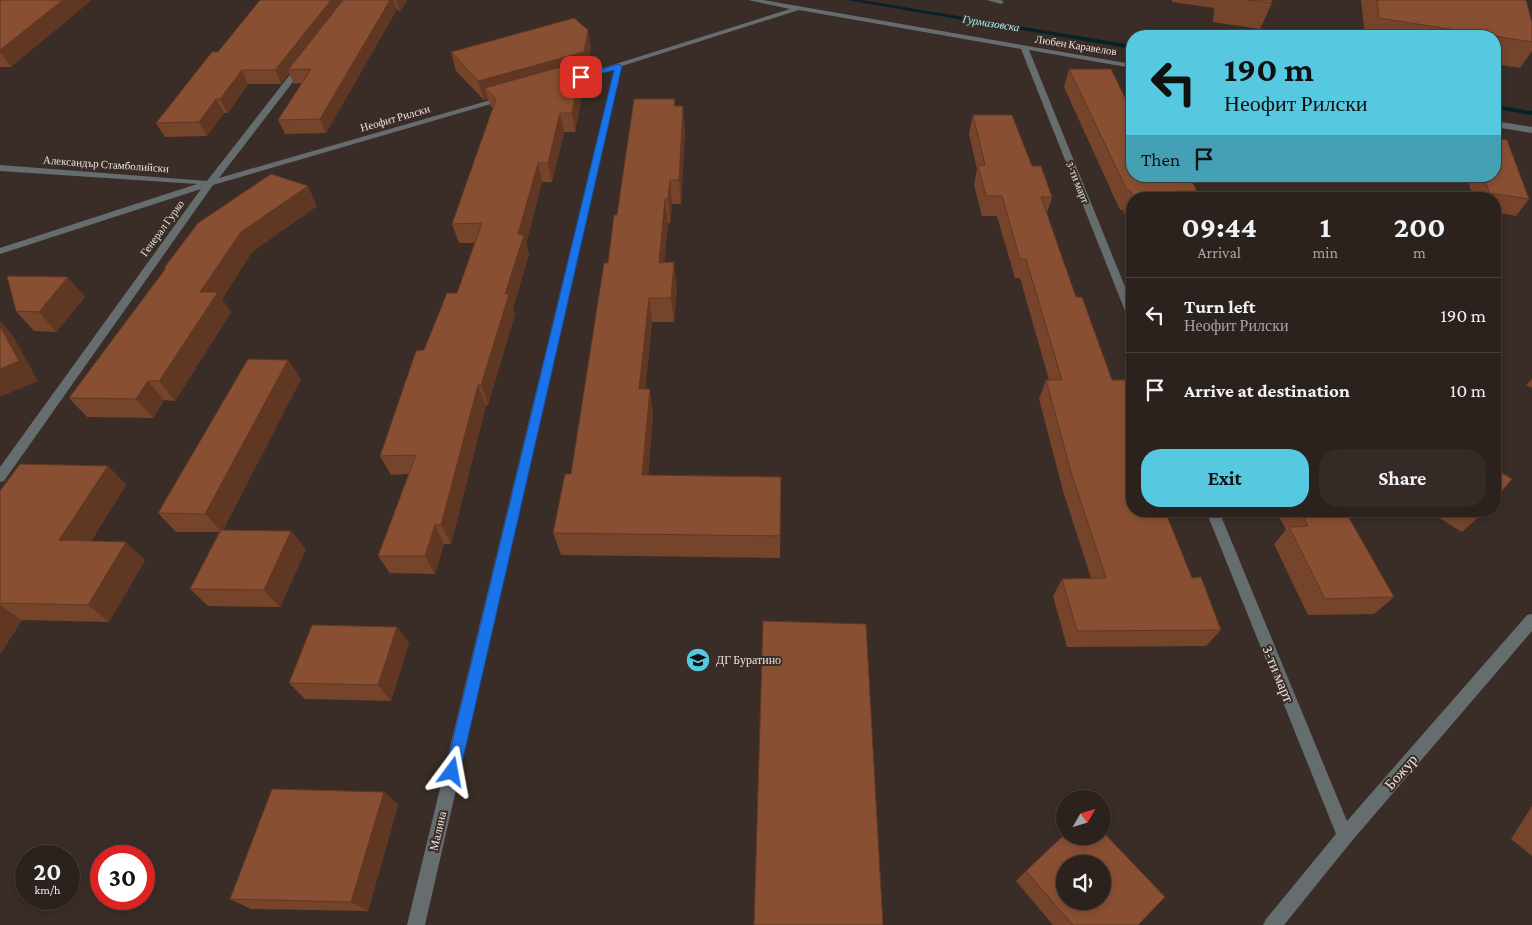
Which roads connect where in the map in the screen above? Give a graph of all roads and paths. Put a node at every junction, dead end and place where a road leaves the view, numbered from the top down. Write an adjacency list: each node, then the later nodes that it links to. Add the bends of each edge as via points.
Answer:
1 (751, 0): 4 (street, Любен Каравелов)
2 (990, 0): 3 (street)
3 (1001, 2)
4 (796, 9): 5 (street, Любен Каравелов); 8 (street)
5 (1024, 48): 7 (street, Любен Каравелов); 16 (street, 3-ти март)
6 (311, 53): 14 (street, Генерал Гурко)
7 (1126, 65)
8 (618, 66): 9 (street); 21 (street, Малина)
9 (561, 82)
10 (514, 96): 14 (street, Неофит Рилски)
11 (1501, 125): 12 (street)
12 (1532, 130)
13 (0, 168): 14 (street, Александър Стамболийски)
14 (210, 183): 15 (street, Неофит Рилски); 17 (street, Генерал Гурко)
15 (0, 251)
16 (1126, 301)
17 (0, 476)
18 (1214, 517): 20 (street, 3-ти март)
19 (1532, 620): 20 (street, Божур)
20 (1345, 836): 22 (street, Божур)
21 (416, 925)
22 (1272, 925)

